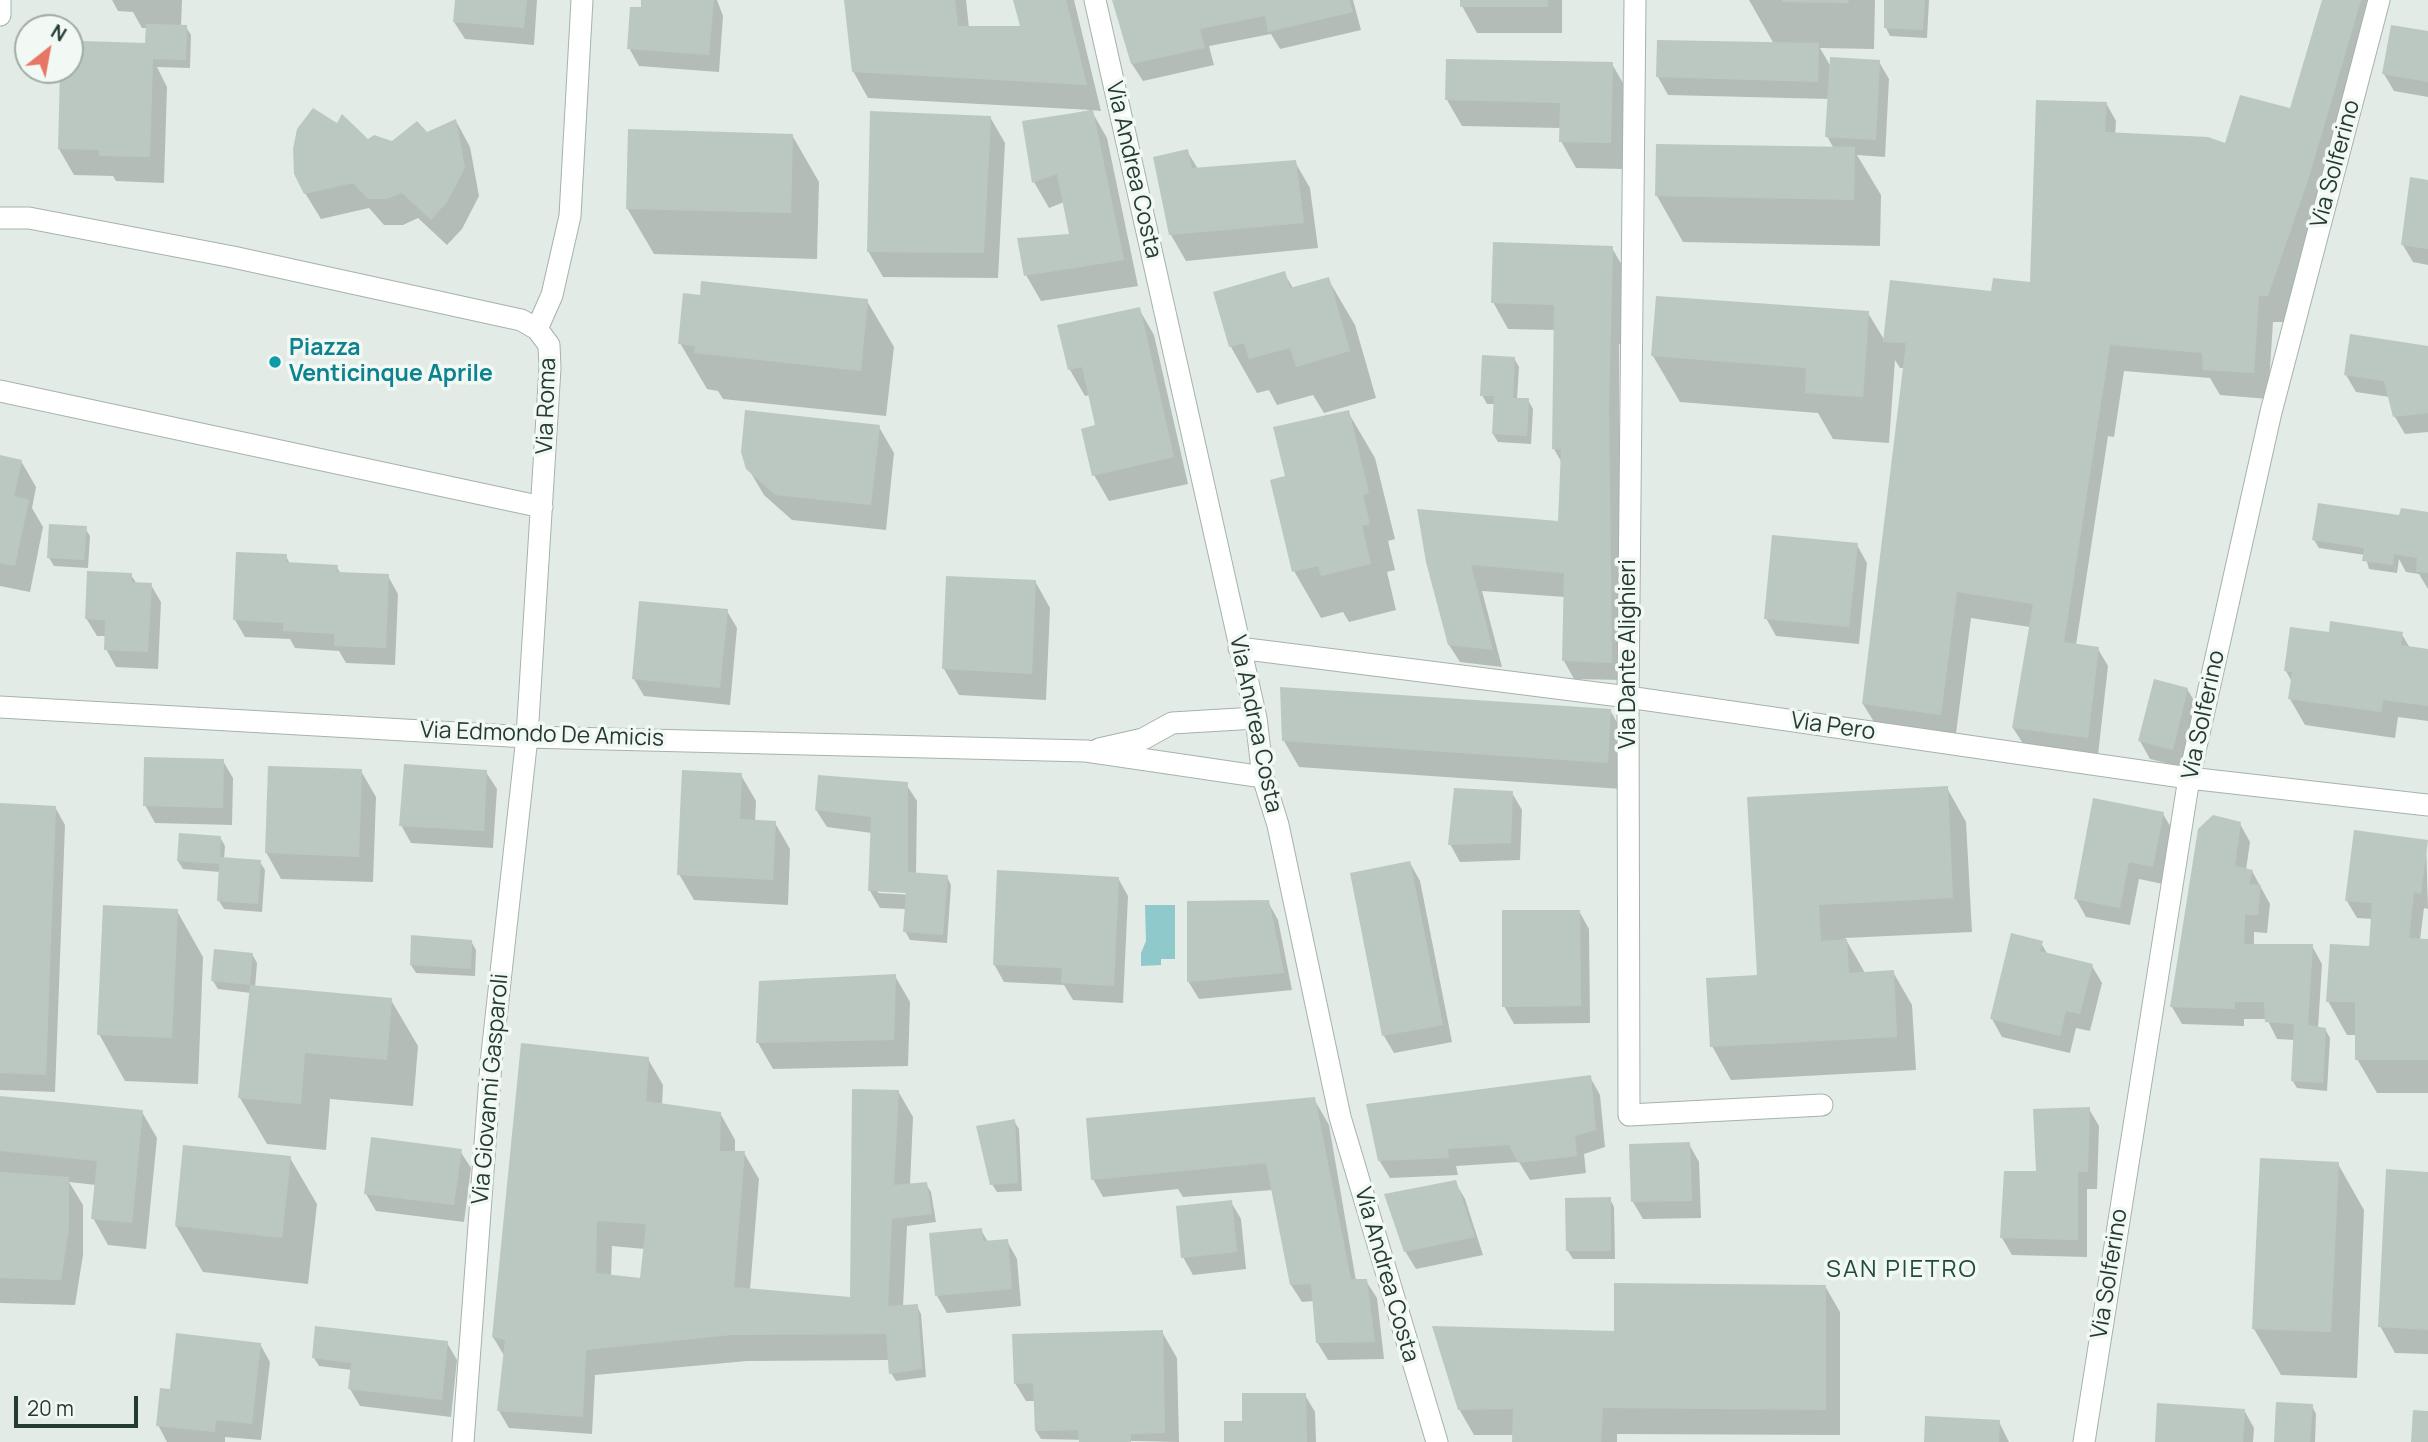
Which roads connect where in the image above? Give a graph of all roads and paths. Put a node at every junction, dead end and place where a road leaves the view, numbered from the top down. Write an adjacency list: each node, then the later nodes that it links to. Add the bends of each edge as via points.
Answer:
1 (0, 0): 6 (street)
2 (582, 0): 8 (street, Via Roma, via 570,216 552,295)
3 (1095, 0): 11 (street, Via Andrea Costa)
4 (1635, 0): 12 (street, Via Dante Alighieri)
5 (2379, 0): 18 (street, Via Solferino, via 2272,412)
6 (0, 15)
7 (0, 218): 8 (street, via 29,218 233,257 522,320)
8 (537, 329): 10 (street, Via Roma, via 551,356)
9 (0, 391): 10 (street)
10 (542, 507): 15 (street, Via Roma)
11 (1239, 648): 12 (street, Via Pero); 14 (street, Via Andrea Costa)
12 (1628, 697): 18 (street, Via Pero); 20 (street, Via Dante Alighieri, via 1629,1115)
13 (0, 707): 15 (street, Via Edmondo De Amicis)
14 (1256, 718): 16 (street, Via Edmondo De Amicis, via 1172,723 1143,739); 17 (street, Via Andrea Costa)
15 (527, 737): 16 (street, Via Edmondo De Amicis); 21 (street, Via Giovanni Gasparoli, via 491,1063)
16 (1086, 751): 17 (street, Via Edmondo De Amicis)
17 (1264, 777): 22 (street, Via Andrea Costa, via 1340,1117)
18 (2189, 778): 19 (street, Via Pero); 23 (street, Via Solferino)
19 (2428, 805)
20 (1822, 1105)
21 (463, 1442)
22 (1437, 1442)
23 (2084, 1442)

